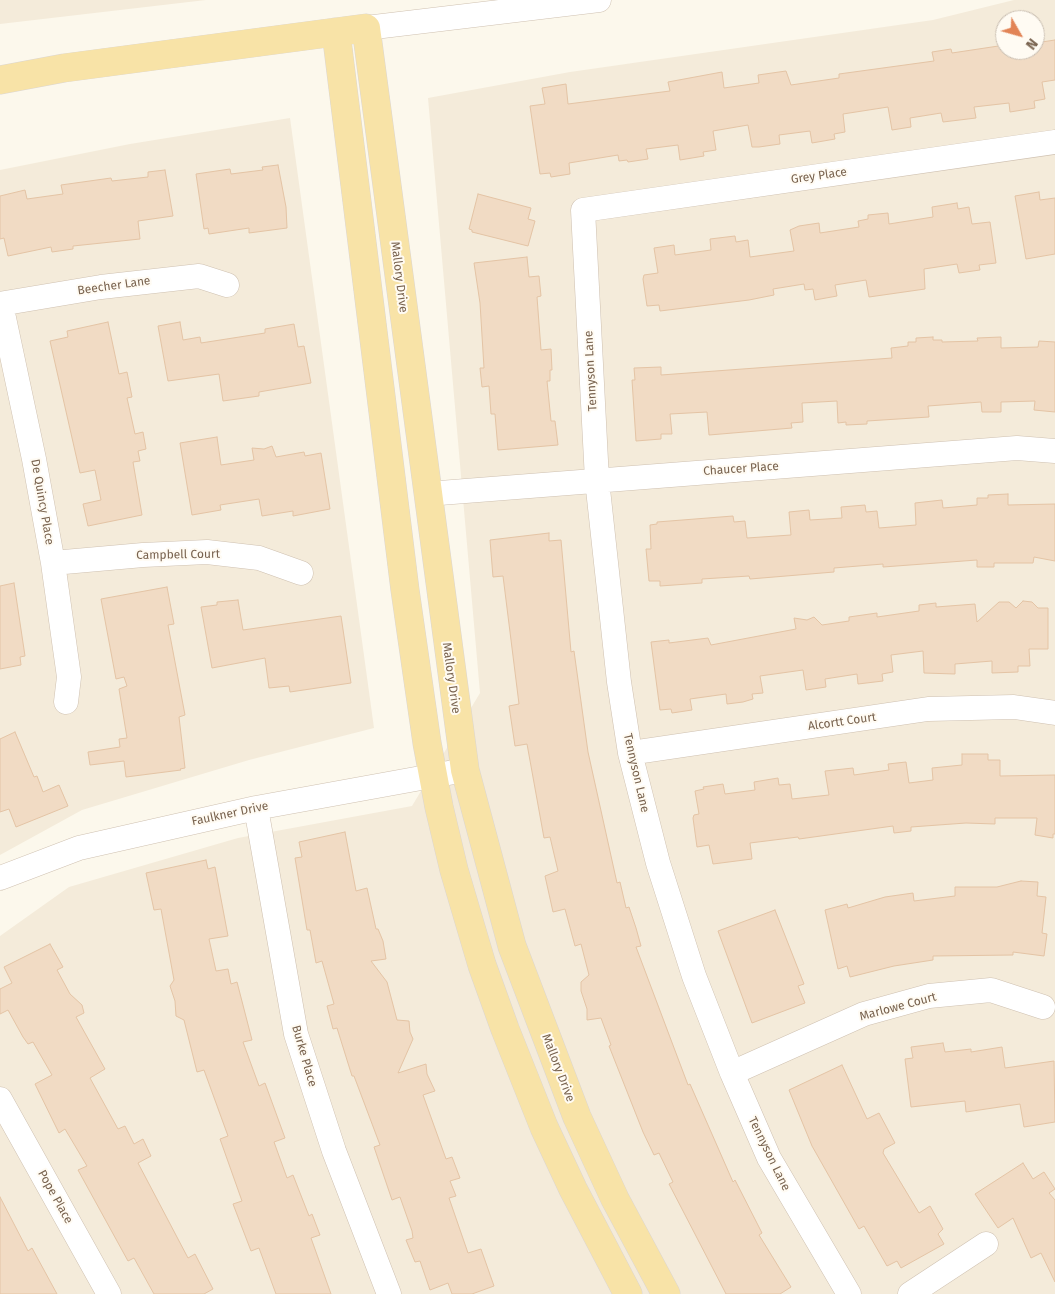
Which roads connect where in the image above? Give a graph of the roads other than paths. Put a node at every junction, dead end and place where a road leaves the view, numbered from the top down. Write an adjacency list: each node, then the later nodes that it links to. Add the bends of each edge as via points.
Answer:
1 (599, 0): 2 (street)
2 (366, 28): 3 (main road); 11 (main road, Mallory Drive)
3 (336, 32): 4 (main road, via 64,68); 18 (main road, via 404,590)
4 (0, 80)
5 (1055, 142): 6 (street, Grey Place)
6 (582, 210): 10 (street, Tennyson Lane)
7 (227, 285): 8 (street, Beecher Lane, via 199,276 101,287)
8 (0, 304): 12 (street, De Quincy Place)
9 (1055, 451): 10 (street, Chaucer Place, via 1017,448)
10 (597, 480): 11 (street, Chaucer Place); 16 (street, Tennyson Lane)
11 (427, 494): 17 (main road, Mallory Drive)
12 (53, 563): 13 (street, Campbell Court, via 207,552 259,558); 14 (street, De Quincy Place, via 69,677)
13 (301, 573)
14 (66, 702)
15 (1055, 713): 16 (street, Alcortt Court, via 1014,707 928,709)
16 (630, 753): 22 (street, Tennyson Lane, via 666,891 694,976)
17 (465, 770): 18 (street, Faulkner Drive); 28 (main road, Mallory Drive, via 512,946 577,1117)
18 (433, 776): 19 (street, Faulkner Drive); 27 (main road, via 454,870 505,1030 548,1136)
19 (256, 808): 20 (street, Faulkner Drive, via 79,848); 26 (street, Burke Place, via 296,1034 334,1151)
20 (0, 878)
21 (1043, 1007): 22 (street, Marlowe Court, via 991,990 929,996 864,1014)
22 (732, 1073): 29 (street, Tennyson Lane, via 769,1158)
23 (0, 1099): 25 (street, Pope Place)
24 (986, 1244): 30 (street)
25 (109, 1294)
26 (389, 1294)
27 (628, 1294)
28 (666, 1294)
29 (848, 1294)
30 (910, 1294)

